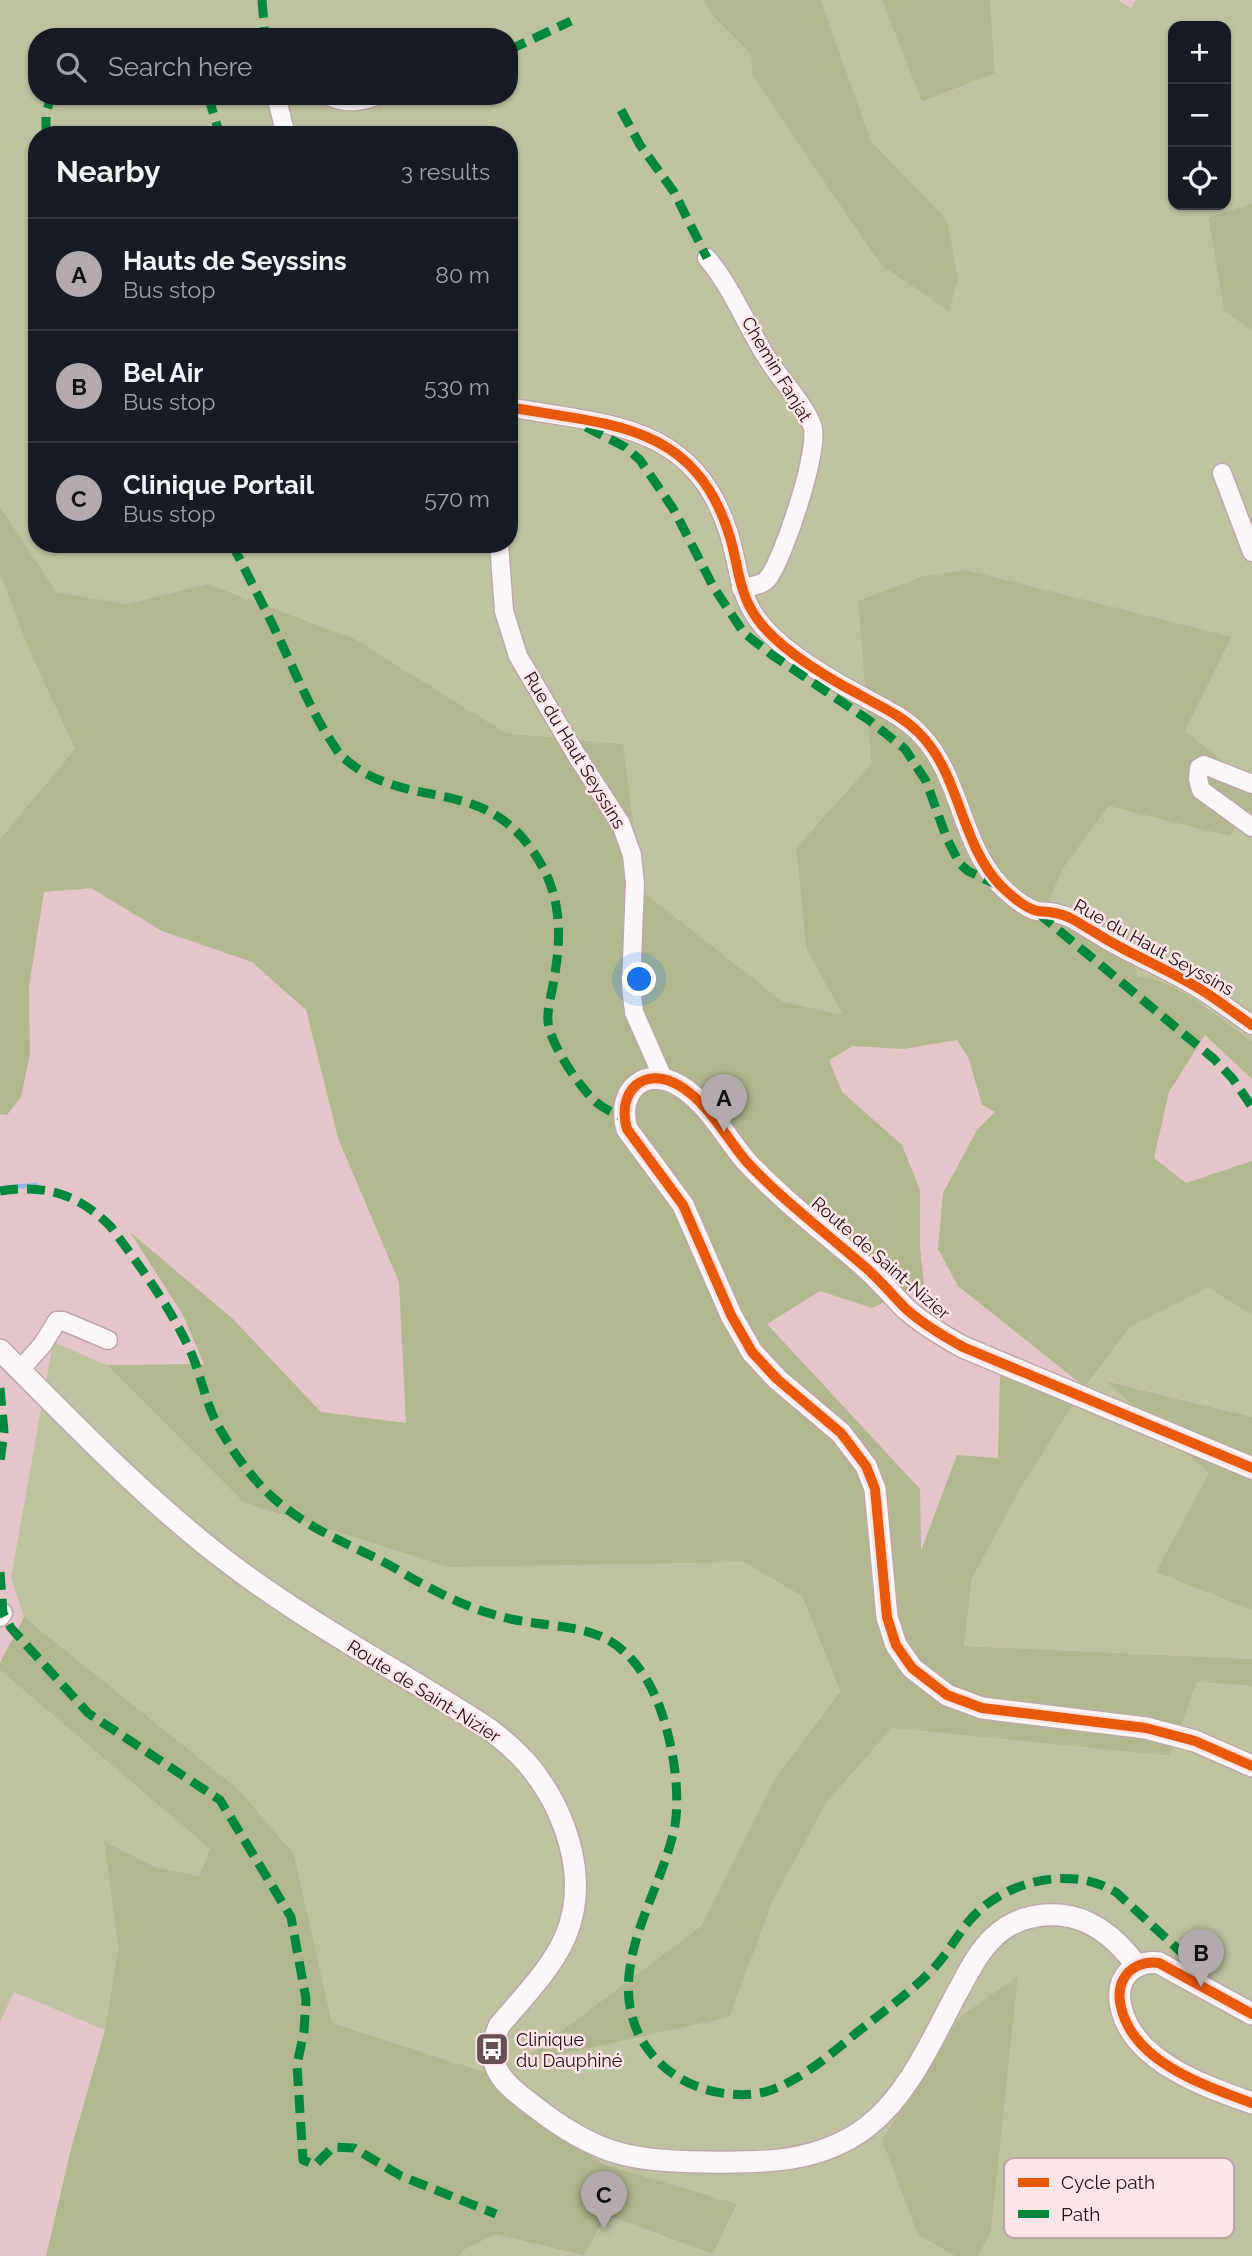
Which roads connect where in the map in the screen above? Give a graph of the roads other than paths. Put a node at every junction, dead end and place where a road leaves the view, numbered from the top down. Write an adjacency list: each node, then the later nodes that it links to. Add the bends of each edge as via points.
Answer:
1 (278, 105): 2 (street)
2 (284, 126)
3 (707, 258): 8 (street, Chemin Fanjat, via 732,291 765,356 812,425 814,439 811,465 769,577 761,584)
4 (518, 408): 8 (street, via 630,429 685,460 719,508)
5 (1222, 473): 6 (street)
6 (1252, 552)
7 (500, 553): 12 (street, Rue du Haut Seyssins, via 504,611 518,656 621,824 632,855 634,1012)
8 (741, 588): 11 (street, Rue du Haut Seyssins, via 759,622 775,638 849,689 900,716 919,733 944,768 978,854 1001,887 1035,911 1073,919 1197,988)
9 (1252, 784): 10 (street, via 1204,765 1199,768 1201,790)
10 (1252, 827)
11 (1252, 1025)
12 (663, 1078): 16 (main road, Route de Saint-Nizier, via 691,1095 772,1186 923,1323 963,1347); 17 (main road, via 638,1083 626,1098 624,1118 634,1141 682,1205 730,1315 752,1352 776,1379 841,1433 866,1466 875,1489 887,1617 896,1645 912,1668 947,1695 982,1708 1146,1728 1195,1741)
13 (108, 1340): 15 (street, via 57,1321)
14 (0, 1350): 15 (main road, Route de Saint-Nizier)
15 (20, 1370): 18 (main road, Route de Saint-Nizier, via 168,1514 226,1561 489,1729 527,1763 548,1794 569,1843 576,1879 573,1915 556,1954 499,2026 493,2061 510,2088 578,2137 633,2158 674,2162 756,2163 833,2148 868,2127 894,2101 980,1954 993,1937 1021,1919 1038,1914 1067,1916 1102,1930)
16 (1252, 1468)
17 (1252, 1766)
18 (1137, 1966): 19 (main road, via 1159,1963); 20 (main road, via 1123,1980 1120,2002 1125,2021 1138,2040 1180,2073)
19 (1252, 2014)
20 (1252, 2103)

